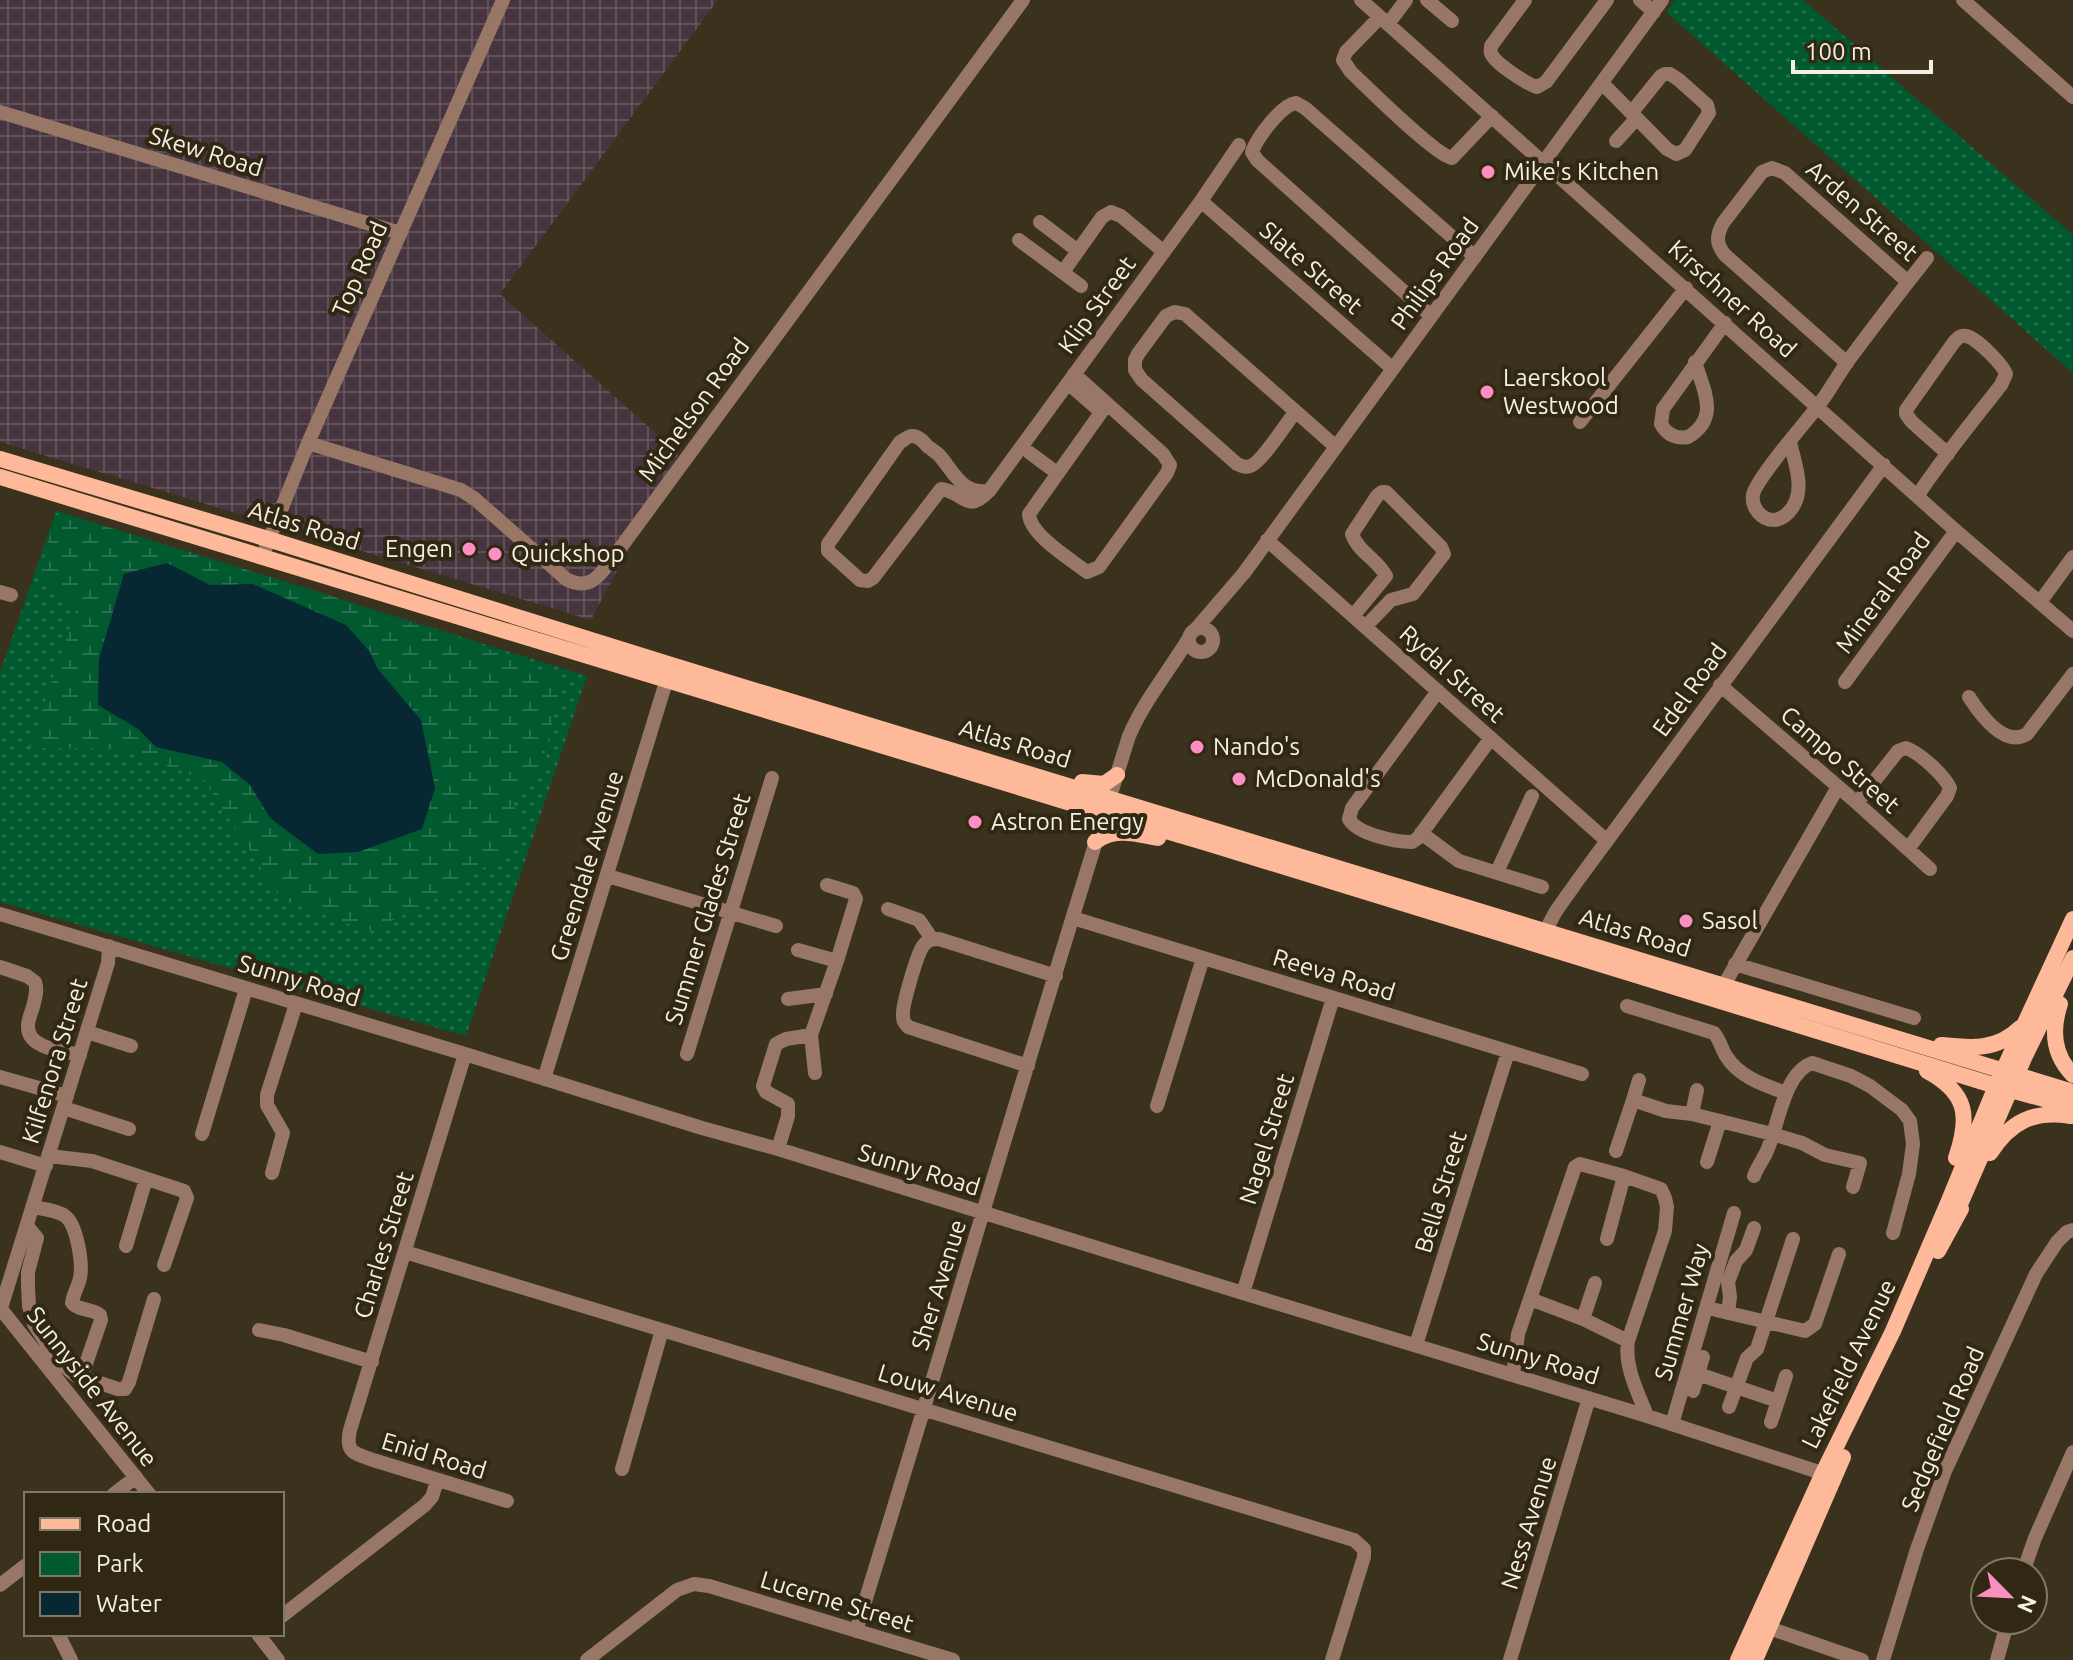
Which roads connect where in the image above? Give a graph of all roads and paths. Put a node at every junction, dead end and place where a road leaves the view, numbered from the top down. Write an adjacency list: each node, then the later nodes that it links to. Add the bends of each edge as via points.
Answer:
1 (503, 0): 23 (street, Top Road)
2 (1023, 0): 44 (street, Michelson Road, via 592,582 566,579 461,490)
3 (1361, 0): 11 (street, Kirschner Road)
4 (1406, 0): 11 (street)
5 (1427, 0): 12 (street)
6 (1525, 0): 7 (street, via 1490,51 1537,87)
7 (1607, 0)
8 (1640, 0): 10 (street)
9 (1966, 1): 14 (street)
10 (1658, 6): 13 (street, Philips Road)
11 (1384, 20): 16 (street, Kirschner Road); 16 (street, via 1343,60 1423,139 1452,158)
12 (1452, 21)
13 (1602, 83): 17 (street); 20 (street, Philips Road)
14 (2073, 97)
15 (0, 112): 23 (street, Skew Road)
16 (1492, 116): 20 (street, Kirschner Road)
17 (1634, 116): 17 (street, via 1676,154 1708,109 1679,80 1665,74); 18 (street)
18 (1616, 141)
19 (1239, 145): 21 (street, Klip Street)
20 (1543, 163): 27 (street, Philips Road); 32 (street, Kirschner Road)
21 (1201, 201): 26 (street, Klip Street); 37 (street, Slate Street)
22 (1040, 222): 25 (street)
23 (400, 233): 44 (street, Top Road)
24 (1019, 240): 29 (street)
25 (1078, 251): 26 (street, via 1111,212); 29 (street)
26 (1164, 252): 38 (street, Klip Street)
27 (1475, 257): 33 (street, Philips Road); 33 (street, via 1296,103 1280,112 1255,144 1257,160)
28 (1927, 258): 30 (street, Arden Street)
29 (1063, 272): 31 (street)
30 (1908, 282): 36 (street, Arden Street); 36 (street, Arden Street, via 1785,173 1772,168 1762,172 1723,223 1717,237 1725,255)
31 (1081, 286)
32 (1686, 288): 34 (street, Kirschner Road); 42 (street)
33 (1431, 316): 37 (street, Philips Road)
34 (1725, 323): 35 (street); 39 (street, Kirschner Road)
35 (1695, 362): 35 (street, via 1663,409 1661,424 1674,436 1688,437 1706,418 1707,402)
36 (1847, 363): 39 (street, Arden Street)
37 (1393, 369): 45 (street, Philips Road)
38 (1071, 378): 40 (street); 52 (street, Klip Street)
39 (1818, 406): 43 (street, Arden Street); 49 (street, Kirschner Road)
40 (1104, 408): 50 (street); 50 (street, via 1170,465 1093,571 1053,547 1029,522 1030,510)
41 (1295, 412): 41 (street, via 1180,312 1166,316 1135,360 1142,380 1242,466 1258,462); 45 (street)
42 (1580, 422)
43 (1790, 442): 43 (street, Arden Street, via 1752,497 1756,511 1770,519 1784,517 1798,500)
44 (308, 443): 55 (street, Top Road)
45 (1336, 447): 56 (street, Philips Road)
46 (1030, 453): 50 (street)
47 (1948, 454): 47 (street, via 2006,374 1966,336 1954,342 1906,410); 53 (street)
48 (0, 459): 55 (main road, Atlas Road)
49 (1884, 465): 53 (street, Kirschner Road); 70 (street, Edel Road)
50 (1057, 473)
51 (0, 477): 57 (main road, Atlas Road)
52 (989, 491): 52 (street, via 972,503 941,489 868,581 828,551 906,438 920,438 970,488)
53 (1918, 495): 54 (street, Kirschner Road)
54 (1956, 531): 60 (street, Kirschner Road); 69 (street, Mineral Road)
55 (268, 539): 57 (street, Top Road); 67 (main road, Atlas Road)
56 (1267, 540): 59 (street, Philips Road); 61 (street, Rydal Street)
57 (262, 557): 67 (main road, Atlas Road)
58 (2073, 557): 60 (street)
59 (1244, 573): 64 (street, Philips Road); 65 (street, Philips Road)
60 (2040, 602): 63 (street, Kirschner Road)
61 (1353, 616): 62 (street, Rydal Street); 62 (street, via 1386,576 1352,534 1377,496 1386,492 1444,554 1413,594 1391,600)
62 (1365, 627): 71 (street, Rydal Street)
63 (2073, 631)
64 (1192, 634): 65 (street, via 1206,630); 66 (street, via 1190,646); 72 (street, Philips Road)
65 (1212, 636): 66 (street, via 1211,647)
66 (1199, 652): 72 (street, Philips Road)
67 (669, 672): 76 (main road, Atlas Road); 81 (main road, Atlas Road); 89 (street, Greendale Avenue)
68 (2073, 674): 73 (street, via 2021,738 1999,730)
69 (1845, 682)
70 (1720, 685): 78 (street, Campo Street); 83 (street, Edel Road)
71 (1438, 691): 74 (street, Rydal Street); 82 (street, via 1349,814 1361,831 1408,843)
72 (1151, 697): 75 (street, Philips Road, via 1135,722)
73 (1969, 697)
74 (1491, 738): 82 (street); 83 (street, Rydal Street)
75 (1117, 775): 76 (main road, via 1104,784); 81 (street, Philips Road)
76 (1037, 776): 81 (main road, Atlas Road)
77 (772, 778): 93 (street, Summer Glades Street)
78 (1838, 787): 80 (street, Campo Street); 105 (street)
79 (1532, 796): 88 (street)
80 (1857, 803): 86 (street, Campo Street); 86 (street, via 1898,751 1915,752 1950,788)
81 (1107, 806): 84 (street, Sher Avenue); 85 (main road, Atlas Road); 98 (main road, Atlas Road)
82 (1421, 833): 88 (street, via 1459,861)
83 (1607, 841): 98 (street, Edel Road)
84 (1095, 842): 85 (main road, via 1115,832); 95 (street, Sher Avenue)
85 (1207, 843): 98 (main road, Atlas Road)
86 (1908, 849): 87 (street, Campo Street)
87 (1930, 869)
88 (1497, 872): 91 (street)
89 (608, 876): 93 (street); 131 (street, Greendale Avenue)
90 (827, 885): 104 (street, via 856,897)
91 (1542, 887)
92 (888, 909): 99 (street, via 919,920)
93 (731, 912): 97 (street); 124 (street, Summer Glades Street)
94 (0, 914): 100 (street, Sunny Road)
95 (1073, 918): 102 (street, Reeva Road); 108 (street, Sher Avenue)
96 (2073, 919): 117 (main road)
97 (776, 926)
98 (1542, 937): 109 (main road, Atlas Road); 121 (main road, Atlas Road)
99 (932, 939): 108 (street); 126 (street, via 919,955 903,1012 906,1025)
100 (115, 948): 110 (street, Sunny Road); 118 (street, Kilfenora Street)
101 (798, 950): 104 (street)
102 (1203, 958): 112 (street, Reeva Road); 139 (street)
103 (2073, 958): 133 (main road)
104 (837, 961): 111 (street)
105 (1735, 964): 109 (street); 116 (street)
106 (2073, 965): 129 (main road, via 2054,1032 2057,1052)
107 (0, 967): 125 (street, via 35,982 28,1024 33,1041)
108 (1056, 976): 126 (street, Sher Avenue)
109 (1724, 985): 121 (main road, Atlas Road)
110 (246, 989): 114 (street, Sunny Road); 145 (street)
111 (826, 994): 113 (street); 119 (street)
112 (1333, 998): 122 (street, Reeva Road); 173 (street, Nagel Street)
113 (788, 999)
114 (296, 1004): 123 (street, Sunny Road); 152 (street, via 267,1095 283,1133)
115 (1627, 1006): 136 (street, via 1714,1033 1739,1070)
116 (1914, 1018)
117 (2028, 1019): 121 (main road, via 2008,1038 1988,1046); 133 (main road)
118 (87, 1032): 120 (street); 125 (street, Kilfenora Street)
119 (811, 1035): 127 (street); 147 (street, via 774,1046 763,1086 788,1104)
120 (131, 1046)
121 (1902, 1049): 133 (main road, Atlas Road); 170 (main road, via 1953,1090 1965,1116)
122 (1508, 1052): 128 (street, Reeva Road); 182 (street, Bella Street)
123 (465, 1054): 131 (street, Sunny Road); 168 (street, Charles Street)
124 (687, 1054)
125 (80, 1055): 138 (street, Kilfenora Street)
126 (1028, 1066): 158 (street, Sher Avenue)
127 (815, 1073)
128 (1582, 1074)
129 (2073, 1075)
130 (0, 1077): 138 (street)
131 (544, 1079): 147 (street, Sunny Road)
132 (1639, 1080): 137 (street)
133 (2006, 1080): 135 (main road); 140 (main road); 167 (main road, Lakefield Avenue); 170 (main road, Lakefield Avenue)
134 (1697, 1090): 141 (street)
135 (2073, 1092)
136 (1786, 1093): 146 (street); 163 (street, via 1812,1063 1851,1076 1902,1110 1910,1121 1913,1144)
137 (1633, 1100): 141 (street); 148 (street)
138 (66, 1102): 144 (street); 150 (street, Kilfenora Street)
139 (1157, 1106)
140 (2073, 1107)
141 (1692, 1114): 143 (street)
142 (2073, 1116): 167 (main road, via 2040,1114 2007,1132 1985,1161)
143 (1720, 1121): 146 (street); 151 (street)
144 (129, 1129)
145 (202, 1134)
146 (1772, 1134): 154 (street); 156 (street, via 1825,1155 1863,1156)
147 (774, 1148): 158 (street, Sunny Road)
148 (1616, 1151)
149 (0, 1152): 150 (street)
150 (48, 1161): 155 (street, via 92,1161); 157 (street, Kilfenora Street)
151 (1707, 1162)
152 (272, 1173)
153 (1624, 1176): 164 (street); 175 (street, via 1575,1167); 181 (street, via 1661,1189 1667,1207 1665,1231)
154 (1758, 1178)
155 (146, 1179): 166 (street); 171 (street, via 186,1193)
156 (1853, 1187)
157 (33, 1207): 160 (street, Kilfenora Street); 188 (street, via 71,1222 81,1270 72,1303 100,1315)
158 (983, 1213): 173 (street, Sunny Road); 194 (street, Sher Avenue)
159 (1734, 1213): 197 (street, Summer Way)
160 (27, 1226): 176 (street, Kilfenora Street); 188 (street, via 37,1238 28,1276 34,1324 57,1360)
161 (1754, 1228): 178 (street, via 1736,1261 1722,1311)
162 (2073, 1230): 225 (street, Sedgefield Road, via 2057,1242 2036,1274 1945,1471)
163 (1893, 1233)
164 (1607, 1239)
165 (1793, 1239): 178 (street)
166 (126, 1246)
167 (1938, 1251): 201 (main road, Lakefield Avenue)
168 (405, 1252): 180 (street, Louw Avenue); 184 (street, Charles Street)
169 (1839, 1254): 178 (street, via 1812,1328 1805,1331)
170 (1923, 1262): 201 (main road, Lakefield Avenue)
171 (164, 1265)
172 (1595, 1283): 177 (street)
173 (1243, 1293): 182 (street, Sunny Road)
174 (154, 1299): 188 (street, via 128,1386 118,1389)
175 (1530, 1299): 177 (street); 186 (street, via 1518,1334)
176 (1, 1308): 202 (street, Sunnyside Avenue)
177 (1583, 1319): 181 (street)
178 (1766, 1321): 189 (street)
179 (259, 1330): 184 (street)
180 (662, 1330): 194 (street, Louw Avenue); 200 (street)
181 (1628, 1341): 195 (street, via 1627,1360)
182 (1416, 1345): 186 (street, Sunny Road)
183 (1703, 1357): 185 (street)
184 (372, 1362): 198 (street, Charles Street)
185 (1698, 1374): 189 (street); 190 (street)
186 (1513, 1375): 191 (street, Sunny Road)
187 (1786, 1376): 192 (street)
188 (81, 1378)
189 (1737, 1388): 192 (street); 193 (street)
190 (1693, 1391)
191 (1589, 1398): 195 (street, Sunny Road); 221 (street, Ness Avenue)
192 (1778, 1401): 196 (street)
193 (1729, 1407)
194 (925, 1409): 212 (street, Sher Avenue); 220 (street, Louw Avenue, via 1354,1540 1364,1549 1364,1557)
195 (1647, 1416): 197 (street, Sunny Road)
196 (1771, 1422)
197 (1672, 1424): 201 (street, Sunny Road)
198 (349, 1448): 203 (street, Enid Road)
199 (2073, 1452): 207 (street)
200 (622, 1469)
201 (1828, 1475): 211 (main road, Lakefield Avenue)
202 (136, 1477): 204 (street); 205 (street, Sunnyside Avenue)
203 (437, 1481): 206 (street, Enid Road, via 489,1488); 210 (street, via 425,1505)
204 (117, 1492)
205 (147, 1492)
206 (507, 1501)
207 (2029, 1556)
208 (24, 1567): 209 (street)
209 (0, 1585)
210 (284, 1614)
211 (1762, 1626): 222 (main road, Lakefield Avenue); 223 (main road, Lakefield Avenue); 224 (street)
212 (856, 1631): 216 (street, Lucerne Street); 219 (street, Lucerne Street, via 694,1584 677,1590)
213 (59, 1636): 217 (street)
214 (260, 1636): 218 (street)
215 (2004, 1636): 226 (street)
216 (944, 1659)
217 (71, 1660)
218 (278, 1660)
219 (587, 1660)
220 (1332, 1660)
221 (1510, 1660)
222 (1738, 1660)
223 (1755, 1660)
224 (1862, 1660)
225 (1883, 1660)
226 (1997, 1660)

